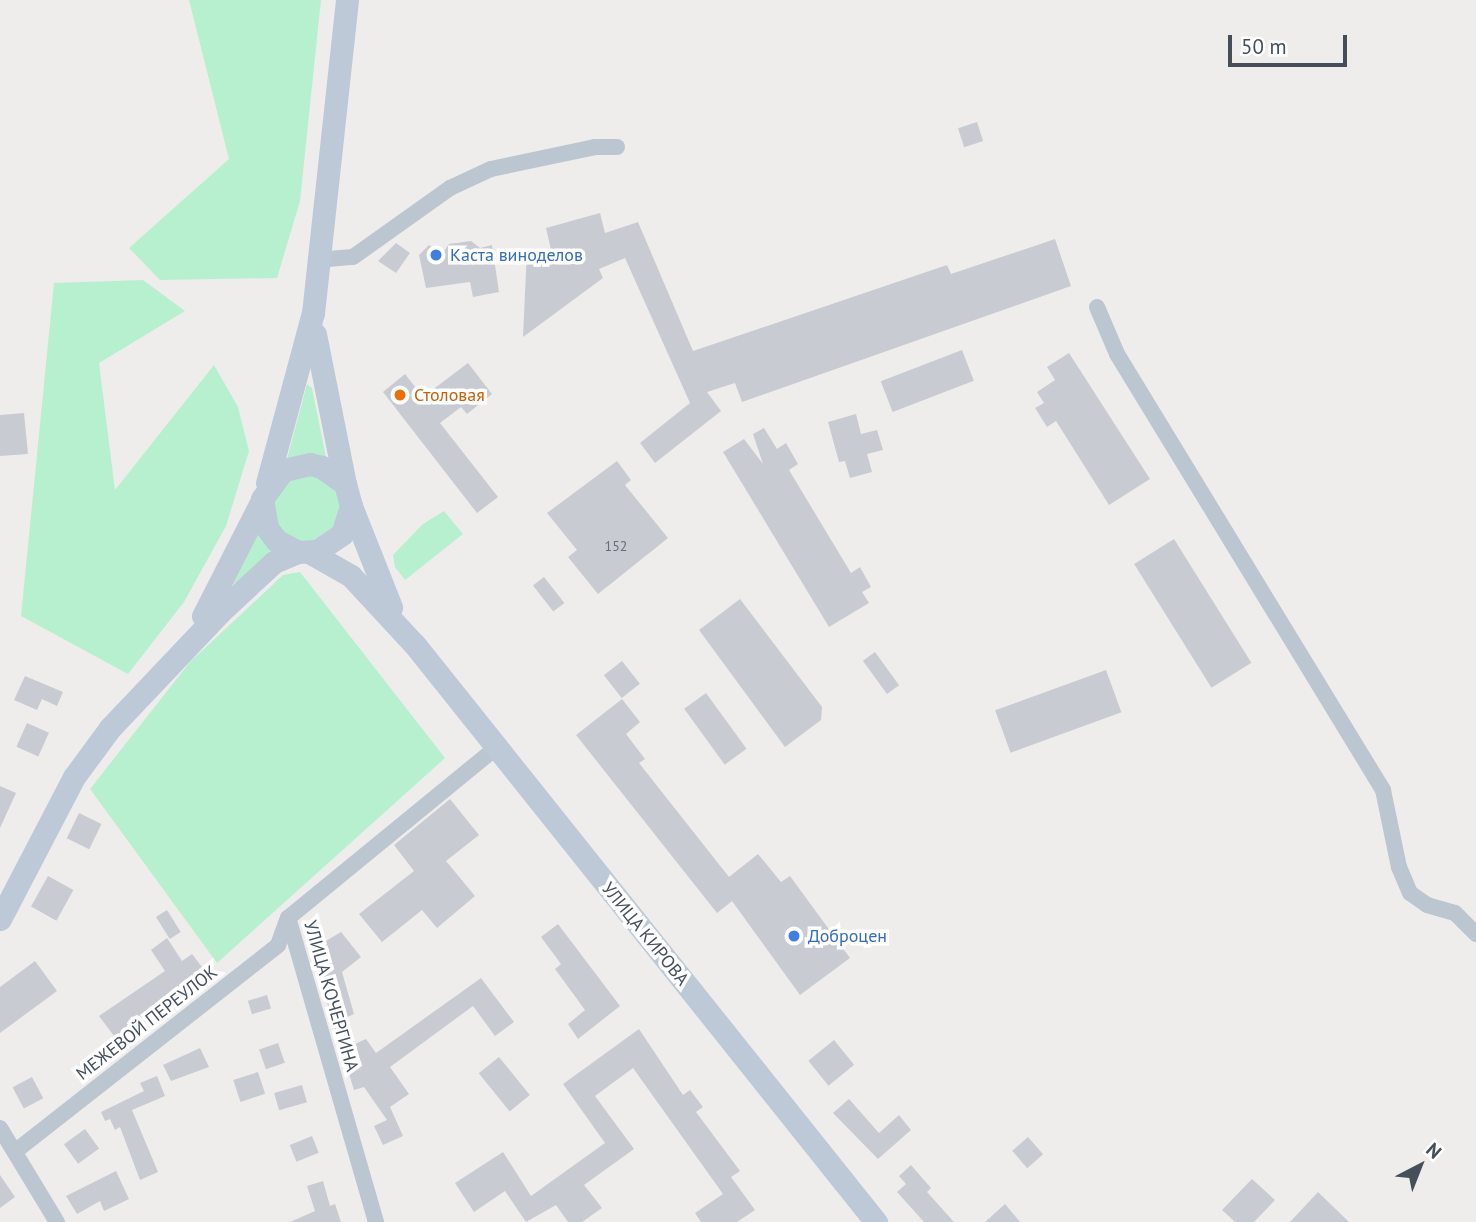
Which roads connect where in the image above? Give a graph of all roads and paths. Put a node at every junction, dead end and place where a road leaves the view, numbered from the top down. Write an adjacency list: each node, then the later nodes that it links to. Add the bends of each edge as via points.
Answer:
1 (347, 0): 3 (main road)
2 (617, 147): 3 (street, via 595,147 491,169 450,188 354,257)
3 (317, 260): 5 (main road)
4 (1097, 307): 15 (street, via 1117,354 1383,790 1399,867 1410,893 1427,905 1455,914)
5 (313, 313): 6 (main road, via 319,365); 7 (main road)
6 (345, 484): 7 (main road, via 310,464 283,470); 8 (main road)
7 (264, 494): 9 (main road, via 267,528 275,540); 11 (main road, via 212,603)
8 (351, 506): 9 (main road, via 342,534 332,544); 10 (main road, via 381,589)
9 (303, 552): 10 (main road, via 351,576); 11 (main road, via 274,562)
10 (415, 645): 12 (main road, УЛИЦА КИРОВА)
11 (174, 659): 14 (main road, via 110,728 74,777)
12 (496, 748): 13 (street, УЛИЦА КОЧЕРГИНА); 20 (main road, УЛИЦА КИРОВА)
13 (288, 918): 17 (street, МЕЖЕВОЙ ПЕРЕУЛОК, via 278,945); 19 (street, УЛИЦА КОЧЕРГИНА)
14 (0, 919)
15 (1476, 934)
16 (0, 1128): 17 (street)
17 (16, 1150): 18 (street)
18 (57, 1222)
19 (376, 1222)
20 (876, 1222)

